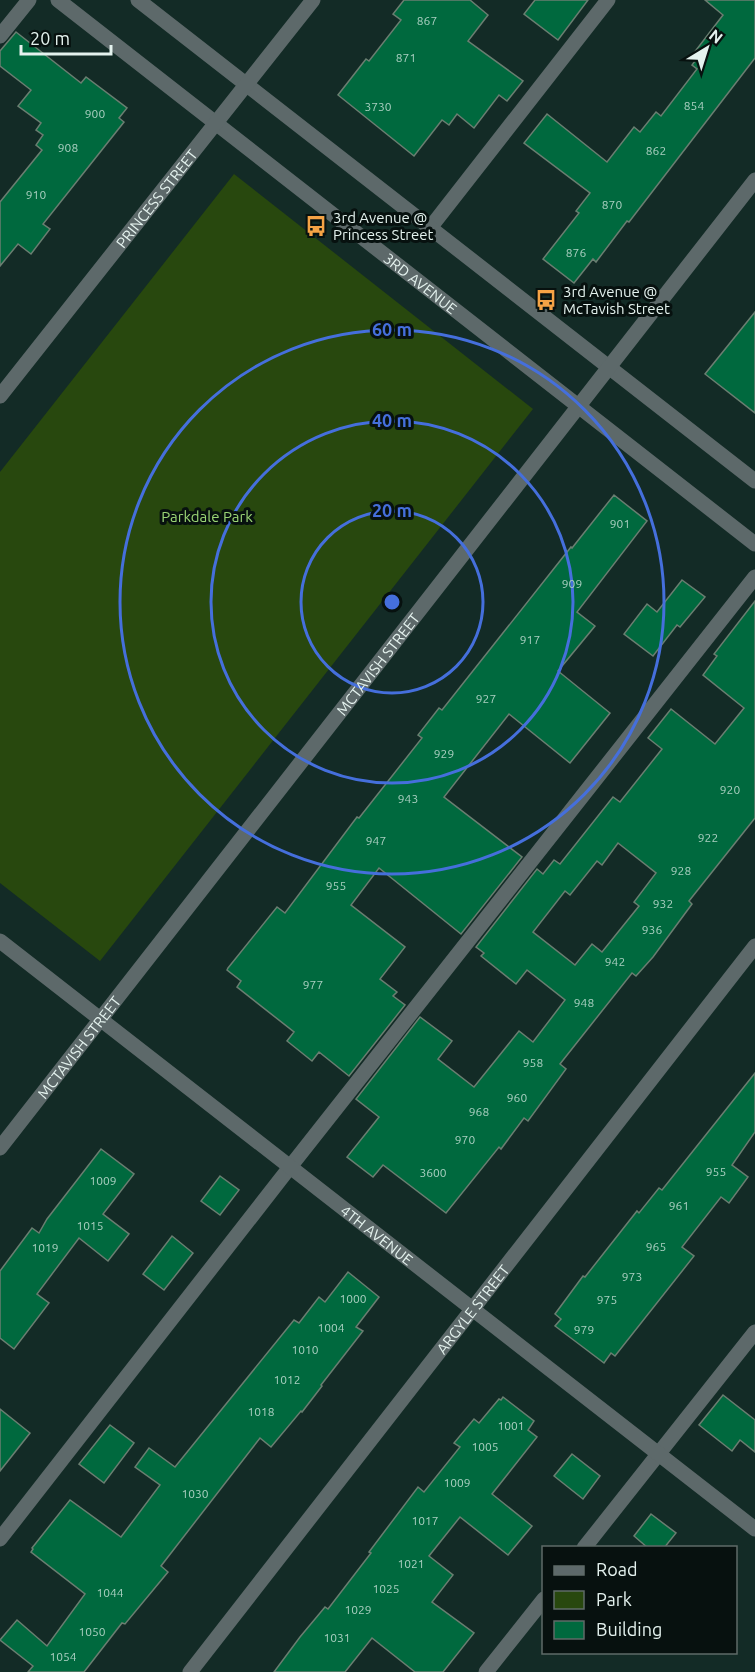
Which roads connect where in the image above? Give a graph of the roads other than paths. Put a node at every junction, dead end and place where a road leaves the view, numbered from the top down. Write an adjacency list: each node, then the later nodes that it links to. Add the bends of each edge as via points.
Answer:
1 (29, 0): 6 (street)
2 (58, 0): 8 (street, 3RD AVENUE)
3 (138, 0): 7 (street)
4 (313, 0): 7 (street, PRINCESS STREET)
5 (608, 0): 10 (street)
6 (0, 36)
7 (247, 85): 8 (street, PRINCESS STREET); 10 (street)
8 (217, 124): 12 (street, PRINCESS STREET); 13 (street, 3RD AVENUE)
9 (755, 180): 11 (street, MCTAVISH STREET)
10 (430, 228): 11 (street)
11 (609, 367): 13 (street, MCTAVISH STREET); 14 (street)
12 (0, 396)
13 (579, 407): 15 (street, 3RD AVENUE); 19 (street, MCTAVISH STREET)
14 (755, 481)
15 (755, 544)
16 (755, 577): 21 (street)
17 (0, 941): 19 (street, 4TH AVENUE)
18 (755, 946): 22 (street, ARGYLE STREET)
19 (100, 1019): 20 (street, MCTAVISH STREET); 21 (street, 4TH AVENUE)
20 (0, 1148)
21 (290, 1167): 22 (street, 4TH AVENUE); 26 (street)
22 (472, 1309): 24 (street, 4TH AVENUE); 29 (street, ARGYLE STREET)
23 (755, 1332): 24 (street)
24 (658, 1454): 25 (street, 4TH AVENUE); 27 (street)
25 (755, 1529)
26 (0, 1539)
27 (586, 1546)
28 (542, 1600): 30 (street)
29 (190, 1672)
30 (486, 1672)

